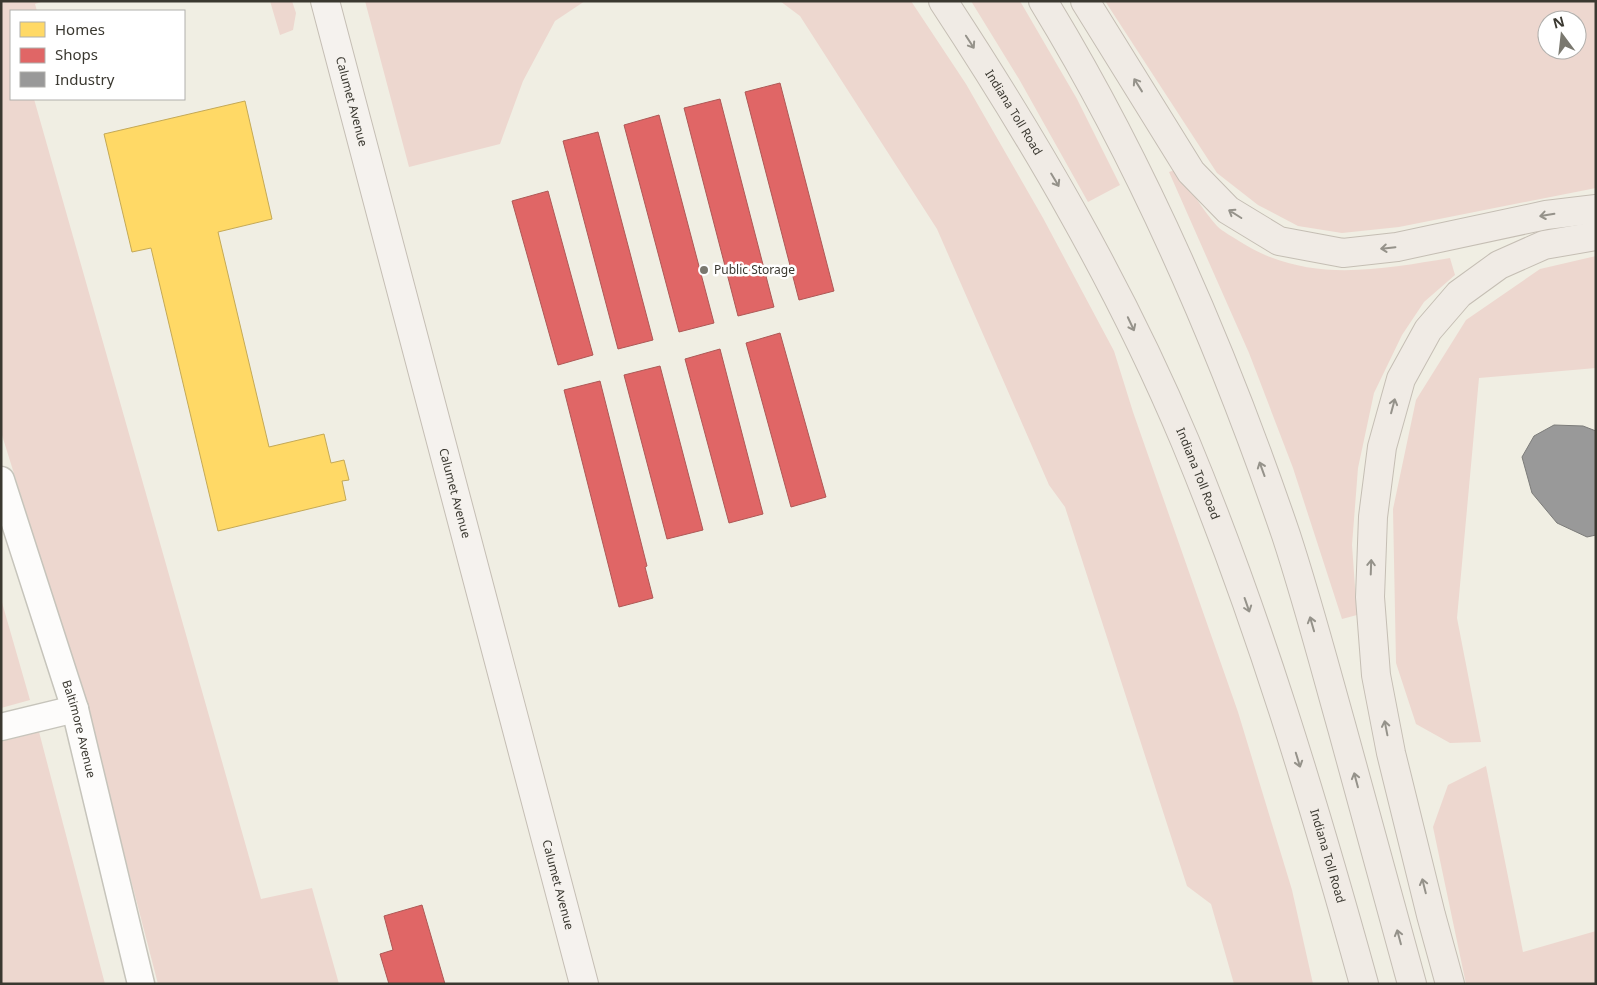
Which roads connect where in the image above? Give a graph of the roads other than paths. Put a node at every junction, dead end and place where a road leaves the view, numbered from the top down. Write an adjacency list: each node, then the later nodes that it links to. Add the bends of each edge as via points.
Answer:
1 (325, 1): 11 (main road, Calumet Avenue)
2 (943, 1): 12 (highway, Indiana Toll Road, one-way to 12, via 1060,188 1122,304 1184,439 1278,694)
3 (1043, 1): 13 (highway, one-way to 3, via 1289,546 1236,396 1183,270 1128,154)
4 (1085, 1): 5 (highway, one-way to 4, via 1546,215 1397,247 1343,253 1279,240 1228,210 1191,172)
5 (1596, 209)
6 (1596, 236): 14 (highway, one-way to 6, via 1391,753 1376,675 1370,597 1373,517 1382,447 1401,379 1428,330 1459,294 1499,265 1544,244)
7 (1, 480): 8 (street, Baltimore Avenue)
8 (75, 709): 9 (street); 10 (street, Baltimore Avenue)
9 (1, 728)
10 (141, 984)
11 (584, 984)
12 (1364, 984)
13 (1412, 984)
14 (1450, 984)

